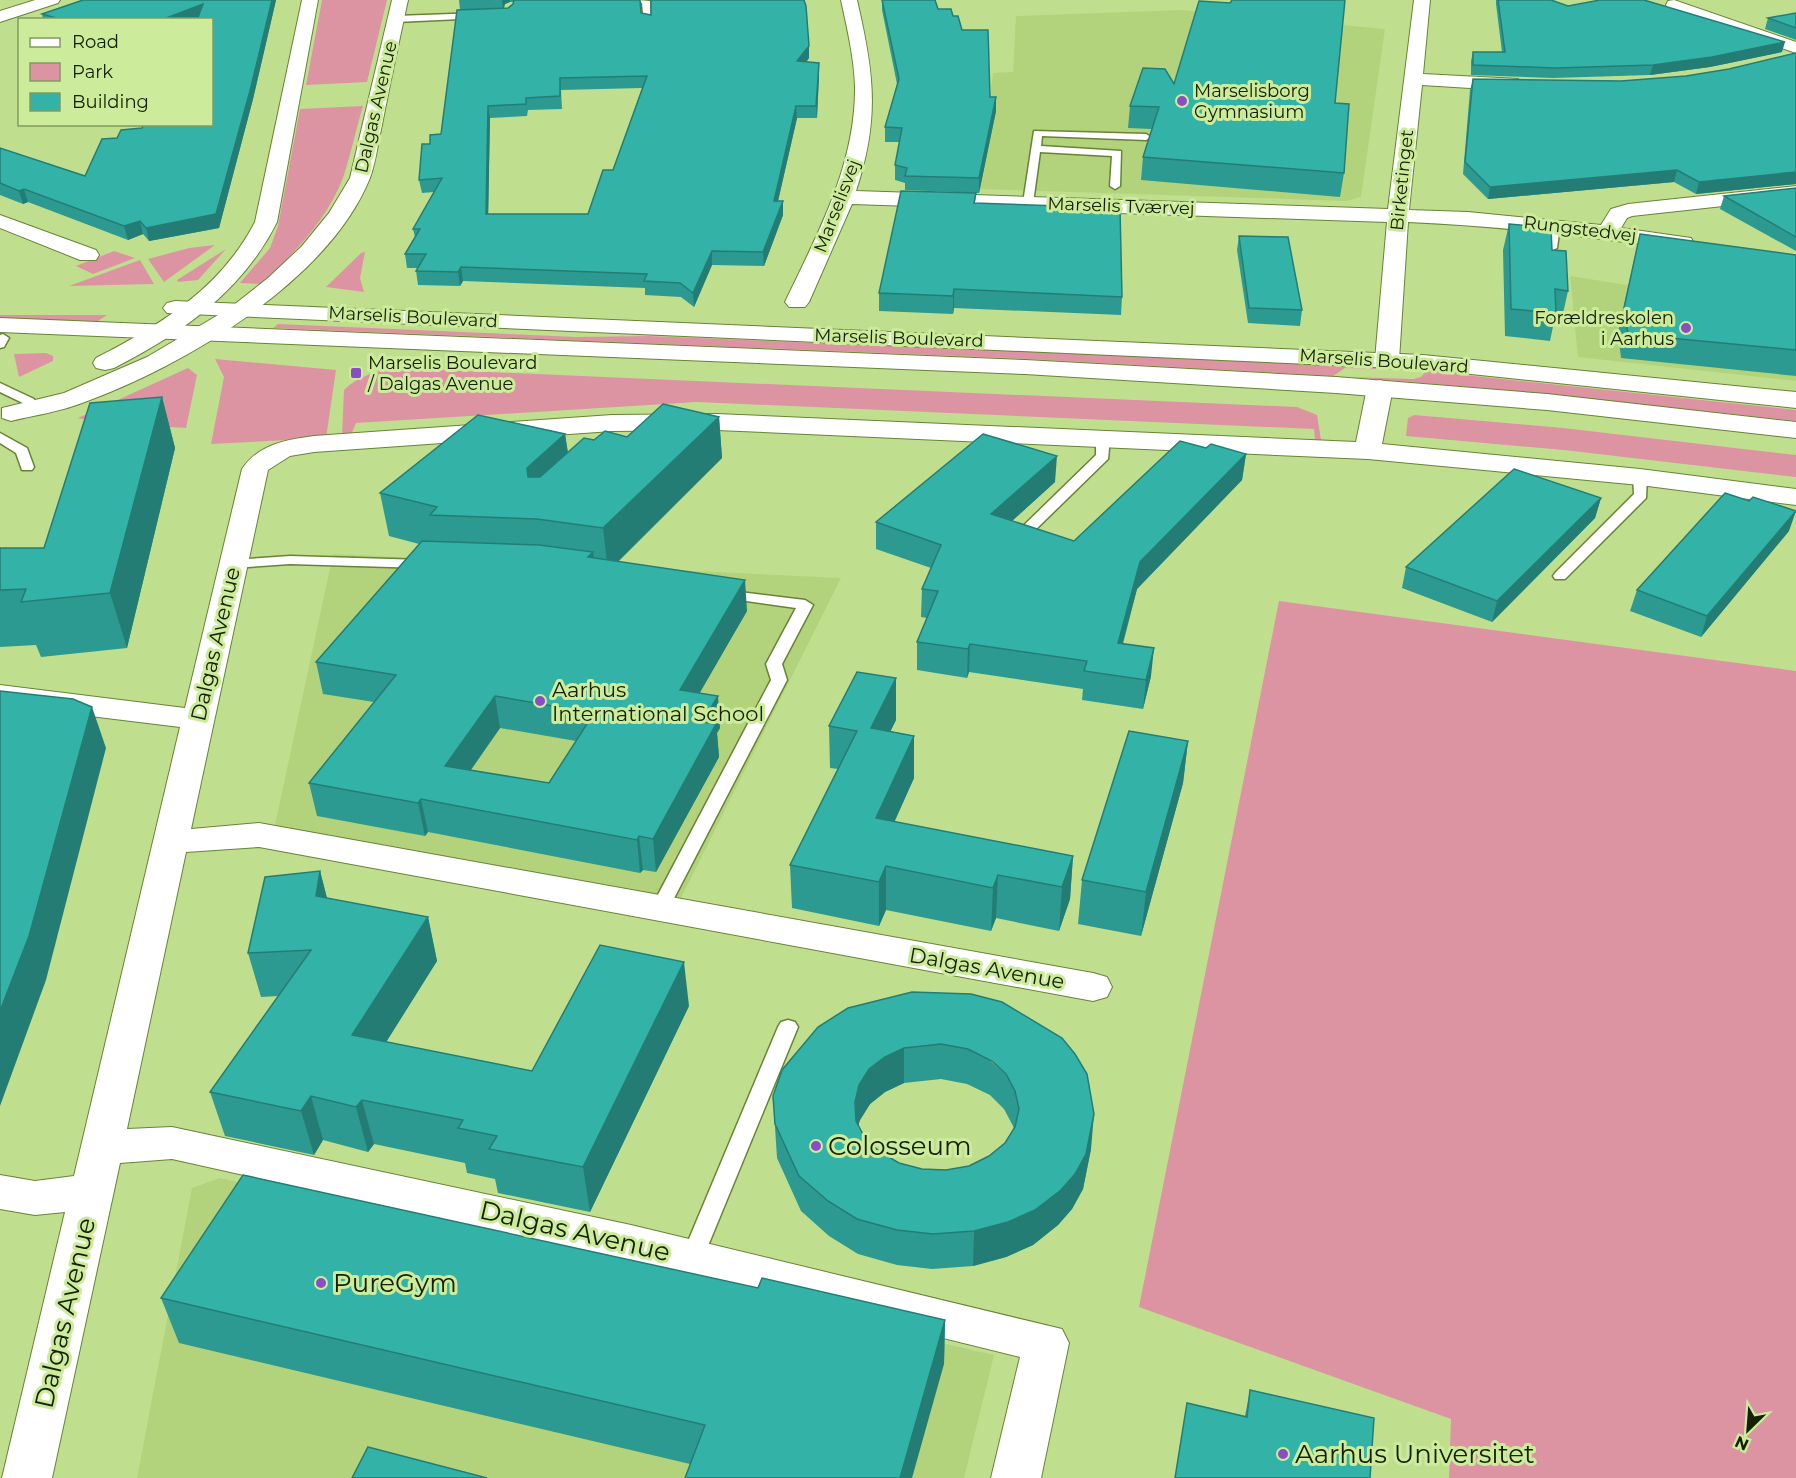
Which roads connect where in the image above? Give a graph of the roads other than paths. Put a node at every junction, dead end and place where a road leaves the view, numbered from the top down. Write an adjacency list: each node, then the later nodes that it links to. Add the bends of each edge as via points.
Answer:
1 (52, 0): 9 (street)
2 (310, 0): 33 (street, via 266,222 251,255)
3 (641, 0): 10 (lane, via 646,1)
4 (849, 0): 20 (street, Marselisvej, via 864,86 857,154)
5 (1422, 0): 14 (street, Birketinget)
6 (1674, 5): 11 (street)
7 (398, 10): 8 (lane); 34 (street, Dalgas Avenue, via 360,178 350,201 307,255)
8 (487, 15)
9 (0, 17)
10 (648, 23)
11 (1796, 48)
12 (1796, 56): 13 (street)
13 (1776, 60)
14 (1413, 79): 15 (street); 22 (street, Birketinget)
15 (1533, 86)
16 (1146, 137): 17 (lane, via 1037,133)
17 (1036, 149): 18 (lane, via 1117,153); 21 (lane)
18 (1115, 186)
19 (1796, 192): 25 (street, via 1628,210 1619,214)
20 (843, 197): 21 (street, Marselis Tværvej); 29 (street, Marselisvej)
21 (1028, 203): 22 (street, Marselis Tværvej)
22 (1398, 216): 24 (street, Rungstedvej); 38 (street, Birketinget)
23 (0, 221): 28 (street)
24 (1555, 225): 25 (street, Rungstedvej); 27 (lane)
25 (1608, 232): 26 (street, Rungstedvej)
26 (1704, 246)
27 (1551, 248)
28 (88, 255)
29 (798, 302)
30 (0, 307): 31 (street)
31 (118, 307)
32 (150, 308): 33 (street, Marselis Boulevard)
33 (193, 309): 34 (street, Marselis Boulevard); 37 (street)
34 (239, 310): 35 (street, Dalgas Avenue); 38 (street, Marselis Boulevard)
35 (202, 335): 37 (street, Marselis Boulevard); 40 (street, Marselis Boulevard, via 254,334 1014,367); 42 (street, Dalgas Avenue, via 157,361 72,399)
36 (1, 336): 37 (street, Marselis Boulevard)
37 (152, 336): 42 (street)
38 (1387, 360): 41 (street, Marselis Boulevard)
39 (0, 387): 42 (lane)
40 (1380, 388): 43 (street, Marselis Boulevard); 46 (street, Marselis Boulevard)
41 (1796, 400)
42 (14, 411)
43 (1796, 430)
44 (0, 437): 47 (lane, via 22,452)
45 (1103, 438): 46 (street); 50 (lane, via 1103,456); 51 (street, Dalgas Avenue, via 717,422 610,432 292,447 272,453 255,470)
46 (1368, 451): 48 (street)
47 (27, 467)
48 (1641, 477): 49 (street); 53 (lane, via 1641,495)
49 (1796, 497)
50 (1023, 534)
51 (233, 564): 52 (lane, via 290,560); 56 (street, Dalgas Avenue)
52 (444, 564)
53 (1560, 576)
54 (710, 592): 58 (lane, via 805,605 774,664 778,680)
55 (0, 695): 56 (street, via 113,706)
56 (198, 720): 57 (street, Dalgas Avenue)
57 (171, 842): 58 (street, Dalgas Avenue, via 259,834); 61 (street, Dalgas Avenue)
58 (660, 908): 59 (street, Dalgas Avenue)
59 (1093, 987)
60 (788, 1027): 64 (lane)
61 (102, 1147): 62 (street, Dalgas Avenue); 64 (street, Dalgas Avenue, via 172,1143)
62 (92, 1191): 63 (street, via 35,1198); 65 (street, Dalgas Avenue)
63 (0, 1192)
64 (692, 1258): 66 (street, Dalgas Avenue, via 1046,1343)
65 (27, 1478)
66 (1016, 1478)

